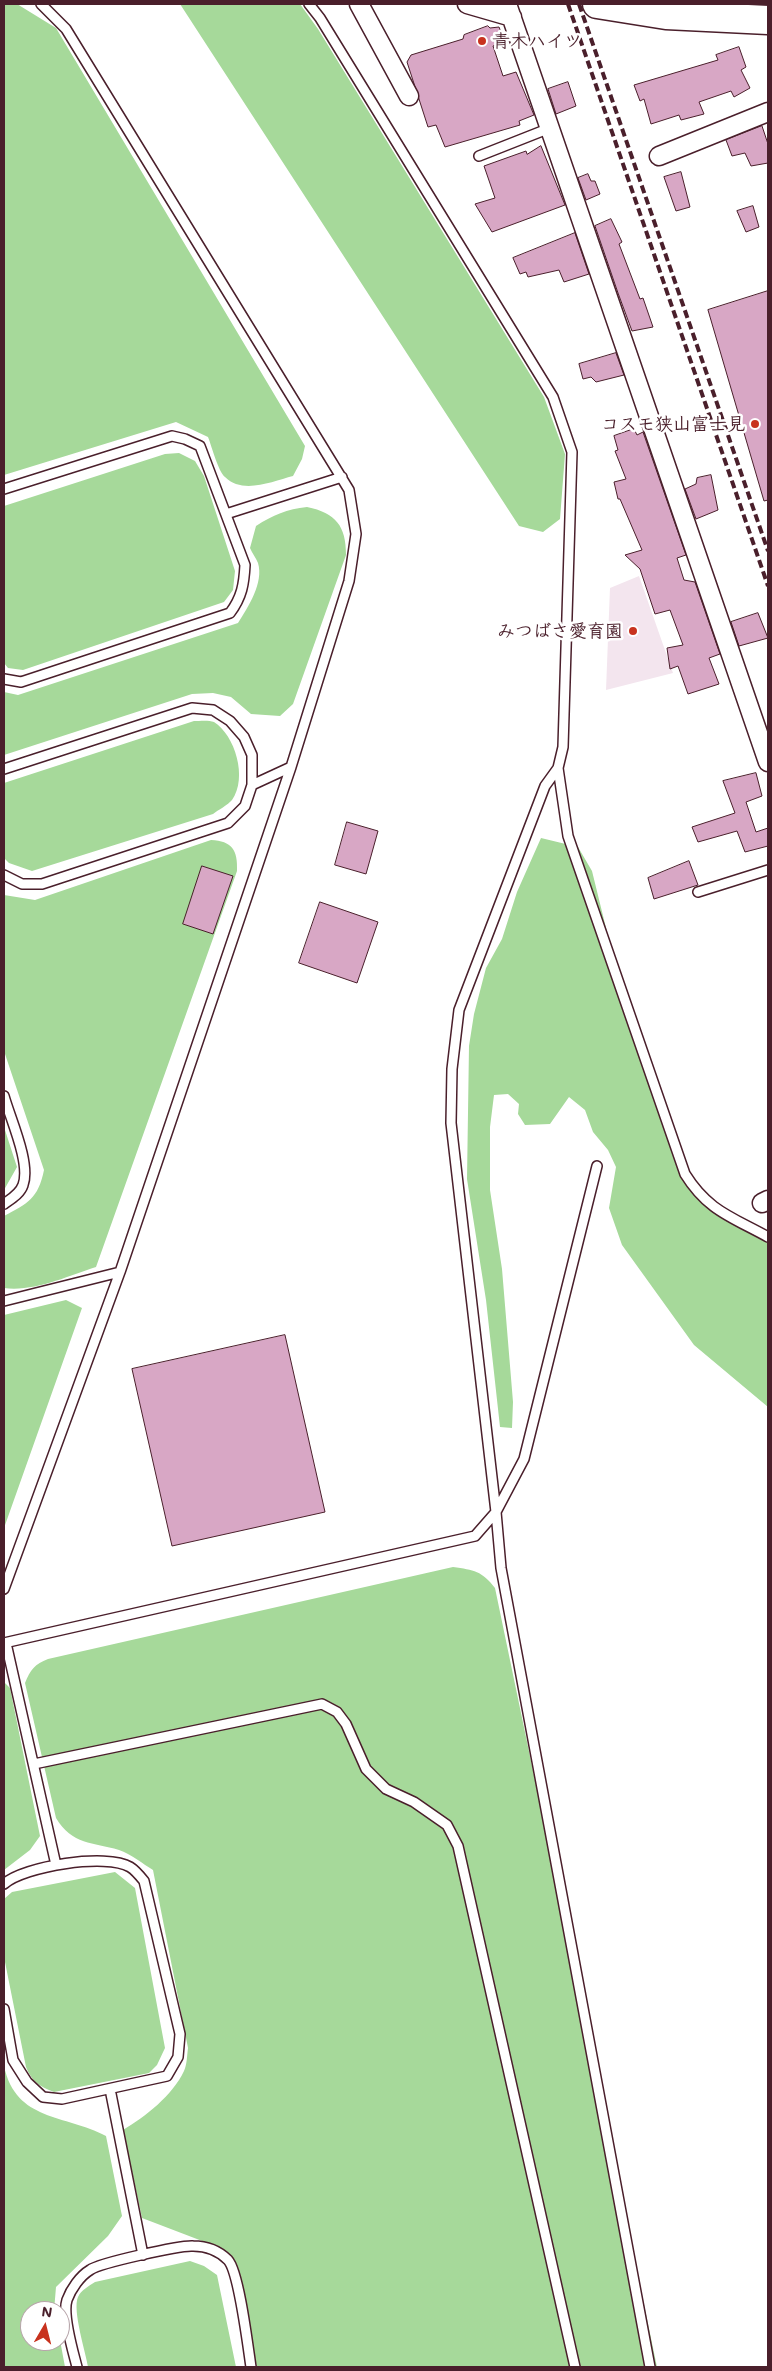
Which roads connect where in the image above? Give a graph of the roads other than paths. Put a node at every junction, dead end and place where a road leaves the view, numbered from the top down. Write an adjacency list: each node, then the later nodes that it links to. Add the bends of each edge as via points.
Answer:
1 (41, 4): 13 (lane, via 66,29)
2 (309, 4): 19 (lane, via 553,397 572,452 563,747)
3 (359, 4): 8 (street)
4 (467, 4): 6 (street)
5 (606, 6): 7 (main road, via 666,15)
6 (510, 10): 10 (street)
7 (768, 20)
8 (410, 96)
9 (768, 112): 12 (street)
10 (550, 128): 11 (lane); 17 (street)
11 (478, 156)
12 (659, 156)
13 (342, 478): 15 (lane); 18 (lane, via 350,490 356,534 350,581)
14 (4, 489): 15 (lane, via 172,436 200,446)
15 (226, 514): 16 (lane, via 245,565 240,600 230,612 21,682)
16 (4, 679)
17 (768, 762)
18 (291, 767): 21 (lane); 29 (lane)
19 (558, 768): 28 (lane, via 568,836 685,1174 696,1192 712,1207); 31 (lane, via 545,786 459,1010 452,1069 450,1124)
20 (4, 769): 21 (lane, via 192,708 213,710 230,721 244,737 252,756)
21 (252, 785): 23 (lane, via 245,806 228,823 42,884 22,884)
22 (768, 870): 24 (lane)
23 (4, 875)
24 (698, 892)
25 (4, 1096): 27 (lane, via 25,1166 23,1186 14,1198)
26 (597, 1166): 31 (lane, via 524,1459)
27 (4, 1204)
28 (768, 1237)
29 (120, 1272): 30 (lane); 32 (lane)
30 (4, 1301)
31 (496, 1512): 33 (lane, via 475,1536); 43 (lane, via 503,1578)
32 (4, 1589)
33 (5, 1643): 34 (lane)
34 (34, 1764): 35 (lane); 42 (lane, via 322,1704 342,1718 366,1769 386,1789 414,1802 447,1825 458,1846)
35 (56, 1865): 36 (lane, via 10,1878); 38 (lane, via 107,1860 130,1867 144,1881 180,2034 178,2057 167,2076)
36 (4, 1884)
37 (4, 2009): 38 (lane, via 13,2060 27,2082 43,2097 62,2099)
38 (110, 2089): 39 (lane)
39 (143, 2255): 40 (lane, via 90,2269 77,2282 67,2301); 41 (lane, via 192,2246 211,2249 229,2261)
40 (77, 2367)
41 (252, 2367)
42 (575, 2367)
43 (650, 2367)

